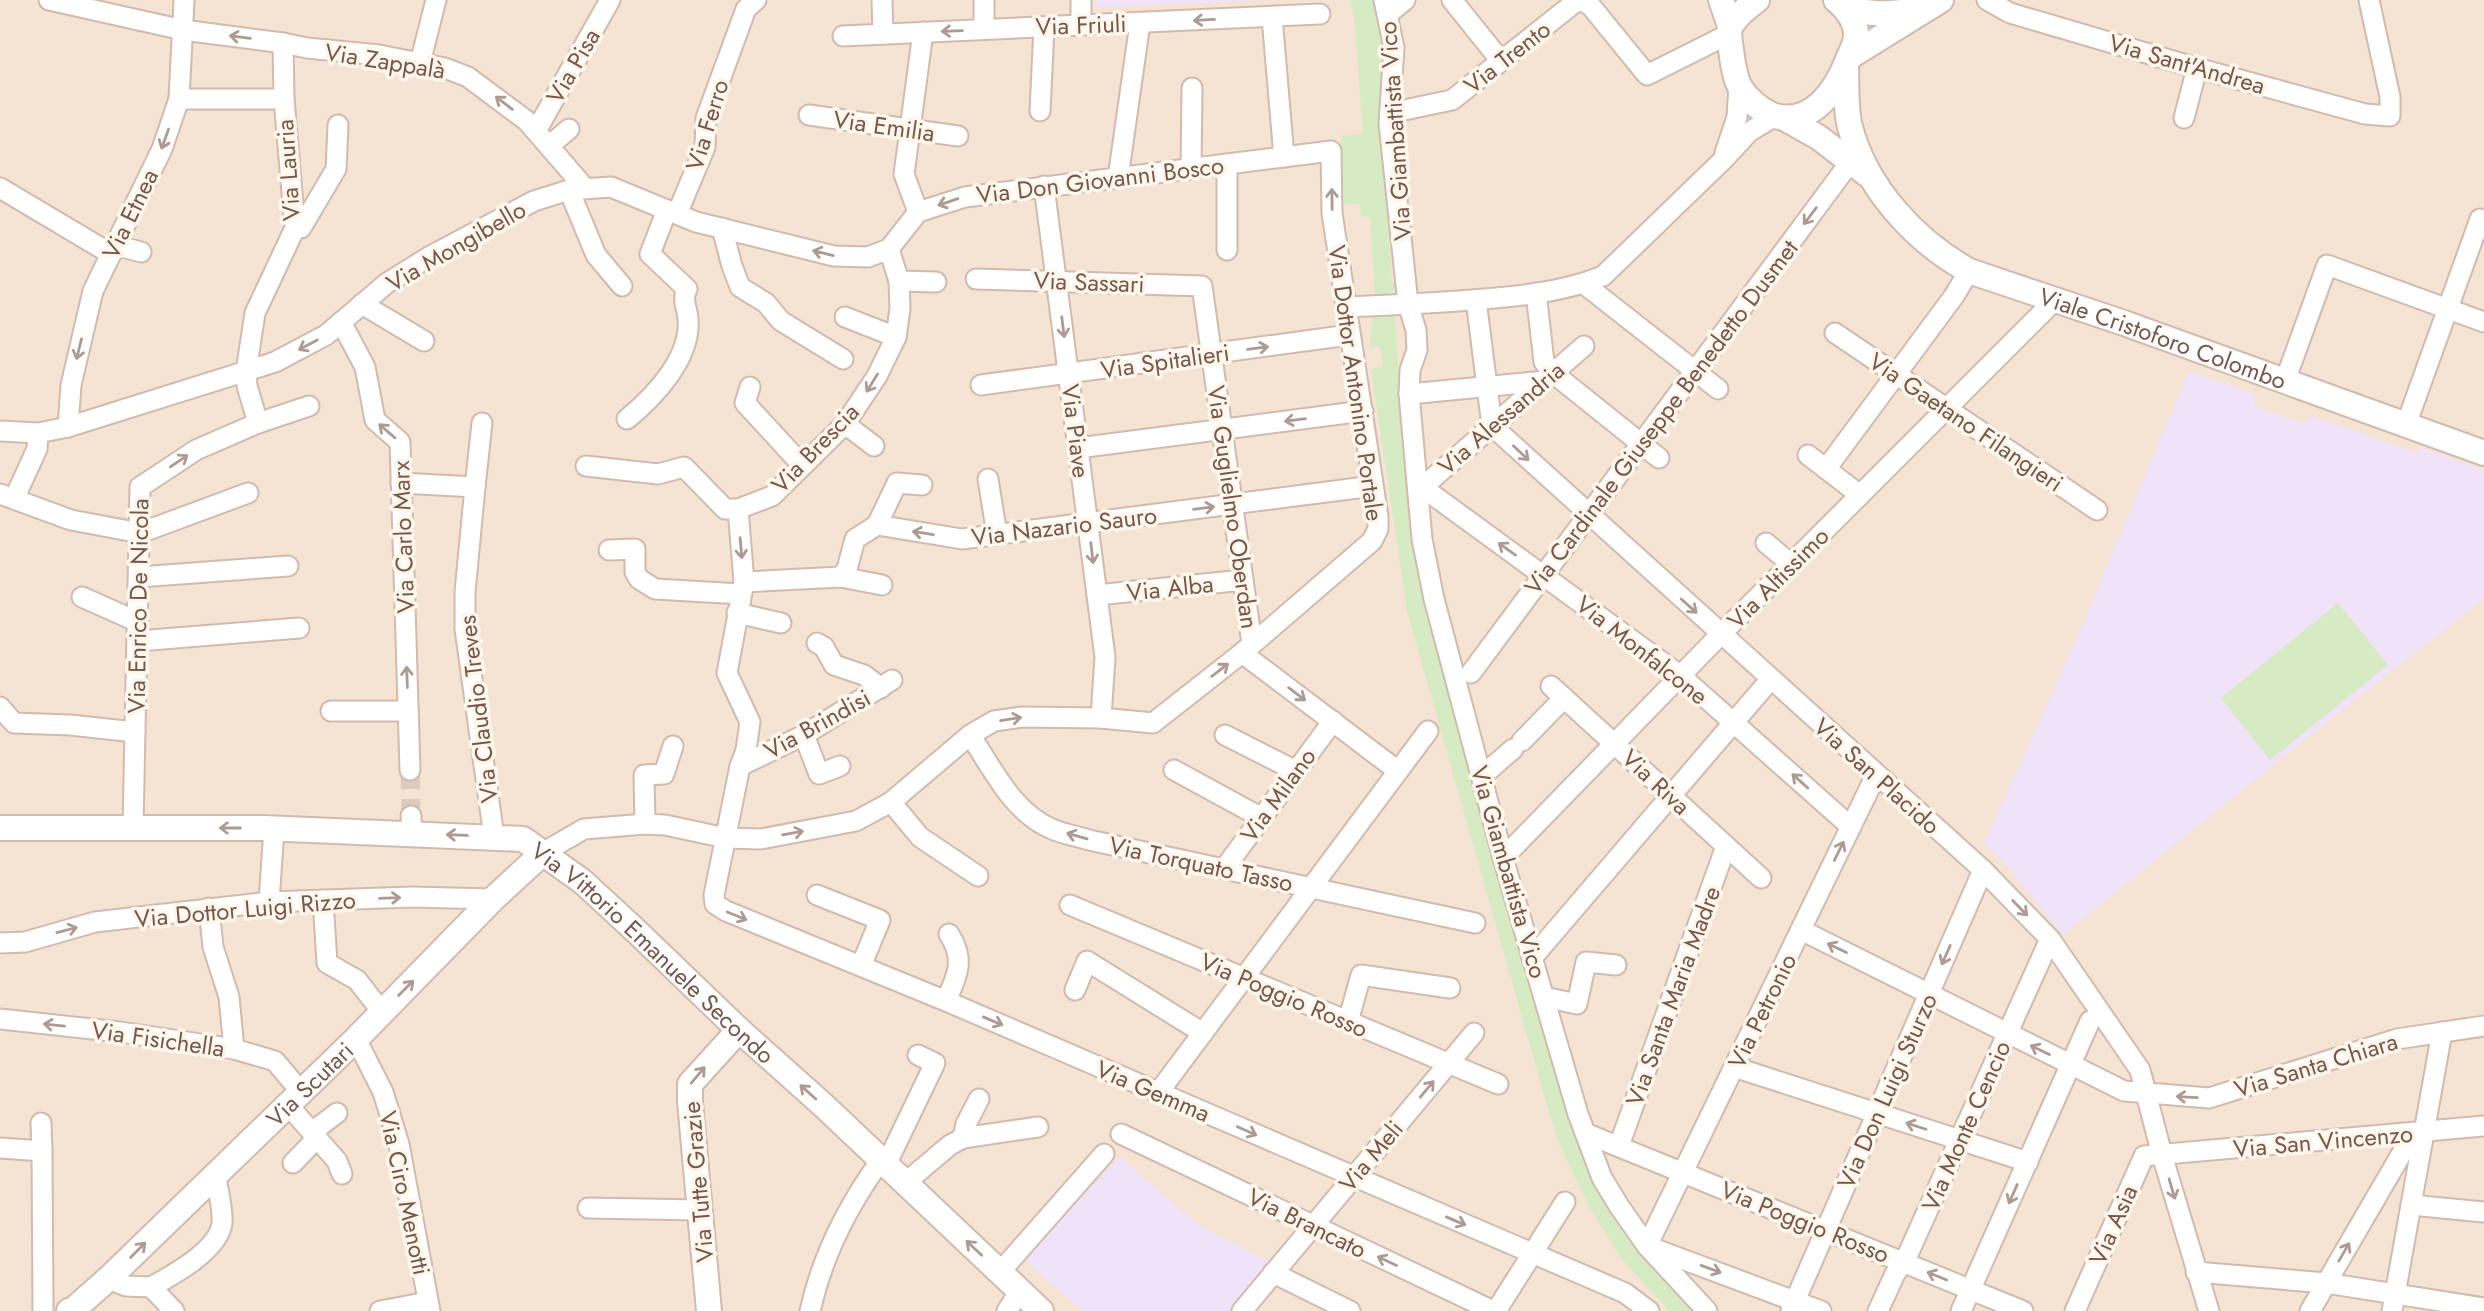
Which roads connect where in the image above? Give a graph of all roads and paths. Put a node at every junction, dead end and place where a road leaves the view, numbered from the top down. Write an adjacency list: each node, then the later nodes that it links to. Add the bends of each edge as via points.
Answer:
1 (49, 0): 24 (street, Via Zappalà)
2 (184, 0): 24 (street, Via Etnea)
3 (436, 0): 33 (street)
4 (610, 0): 47 (street, Via Pisa)
5 (756, 0): 61 (street, Via Ferro, via 746,9 710,106 705,147)
6 (882, 0): 28 (street)
7 (984, 0): 25 (street)
8 (1081, 0): 22 (street)
9 (1405, 0): 18 (street)
10 (1452, 0): 31 (street)
11 (1578, 0): 26 (street, via 1590,5 1647,75); 31 (street, Via Trento)
12 (1721, 0): 26 (street)
13 (1757, 0): 26 (street)
14 (1987, 0): 34 (street, Via Sant'Andrea, via 2010,13)
15 (2369, 0): 34 (street, Via Sant'Andrea, via 2390,116 2365,114)
16 (1839, 3): 17 (street, via 1886,15); 32 (street, via 1853,20 1857,36)
17 (1932, 4): 32 (street)
18 (1386, 7): 40 (street, Via Giambattista Vico, via 1394,48)
19 (1320, 15): 20 (street, Via Friuli)
20 (1272, 17): 21 (street, Via Friuli, one-way to 21); 51 (street)
21 (1140, 23): 22 (street, Via Friuli); 56 (street)
22 (1081, 25): 23 (street, Via Friuli)
23 (1044, 27): 25 (street, Via Friuli); 39 (street)
24 (183, 30): 30 (street, Via Zappalà, one-way to 24); 37 (street, Via Etnea)
25 (984, 30): 27 (street, Via Friuli, one-way to 27)
26 (1729, 30): 35 (street)
27 (923, 32): 28 (street, Via Friuli); 46 (street)
28 (883, 34): 29 (street, Via Friuli)
29 (843, 36)
30 (282, 43): 33 (street, Via Zappalà); 38 (street, Via Lauria)
31 (1501, 61): 40 (street, Via Trento, via 1452,100)
32 (1847, 62): 42 (street, via 1836,86 1814,110 1798,118); 57 (street, via 1850,127)
33 (420, 63): 47 (street, Via Zappalà, one-way to 33, via 468,77)
34 (2197, 68): 43 (street)
35 (1739, 86): 42 (street, via 1755,105); 52 (street, via 1737,117)
36 (1192, 88): 55 (street)
37 (179, 99): 38 (street); 67 (street, Via Etnea, one-way to 67, via 162,149)
38 (284, 99): 64 (street, Via Lauria)
39 (1040, 111)
40 (1390, 113): 82 (street, Via Giambattista Vico)
41 (809, 115): 46 (street, Via Emilia)
42 (1780, 117): 52 (street, via 1749,132); 53 (street)
43 (2183, 118)
44 (338, 125): 64 (street, via 337,169 301,228)
45 (569, 129): 49 (street)
46 (910, 130): 48 (street, Via Emilia); 62 (street, via 904,174)
47 (536, 131): 49 (street, Via Zappalà)
48 (958, 136)
49 (549, 146): 60 (street, Via Zappalà)
50 (1331, 151): 51 (street, Via Don Giovanni Bosco); 83 (street, Via Dottor Antonino Portale, one-way to 50, via 1332,213)
51 (1284, 158): 54 (street, Via Don Giovanni Bosco)
52 (1723, 160): 75 (street, via 1603,276)
53 (1851, 161): 57 (street); 95 (street, Via Cardinale Giuseppe Benedetto Dusmet, one-way to 95)
54 (1227, 164): 55 (street, Via Don Giovanni Bosco); 68 (street)
55 (1191, 169): 56 (street, Via Don Giovanni Bosco)
56 (1118, 177): 58 (street, Via Don Giovanni Bosco)
57 (1871, 177): 70 (street, Viale Cristoforo Colombo, via 1920,237)
58 (1044, 186): 62 (street, Via Don Giovanni Bosco, one-way to 62, via 965,197); 74 (street, Via Piave)
59 (0, 188): 67 (street)
60 (577, 189): 61 (street, Via Mongibello, via 611,187); 76 (street, Via Zappalà, via 596,255); 81 (street, Via Mongibello, via 534,201 427,258)
61 (672, 212): 65 (street, Via Mongibello); 109 (street, Via Ferro, via 650,254 687,289 683,298 689,321 684,348 664,383)
62 (918, 212): 66 (street)
63 (2480, 219): 84 (street)
64 (295, 228): 96 (street, Via Lauria, via 255,313)
65 (722, 228): 66 (street, Via Mongibello, one-way to 65, via 868,257 834,256); 94 (street, via 740,287 766,303 781,321)
66 (889, 249): 72 (street, Via Brescia)
67 (113, 250): 69 (street); 115 (street, Via Etnea, one-way to 115, via 93,291 71,385)
68 (1227, 250)
69 (141, 252)
70 (1969, 271): 80 (street, Viale Cristoforo Colombo); 98 (street)
71 (976, 279): 74 (street, Via Sassari)
72 (899, 281): 73 (street); 90 (street, Via Brescia)
73 (936, 282)
74 (1057, 282): 77 (street, Via Sassari); 97 (street, Via Piave, one-way to 97)
75 (1584, 284): 78 (street); 95 (street)
76 (622, 286)
77 (1202, 286): 93 (street, Via Guglielmo Oberdan)
78 (1536, 293): 79 (street); 99 (street)
79 (1476, 300): 82 (street); 103 (street)
80 (2055, 300): 100 (street, Viale Cristoforo Colombo); 107 (street, Via Altissimo)
81 (362, 304): 86 (street, Via Mongibello); 91 (street)
82 (1408, 304): 83 (street); 105 (street, Via Giambattista Vico, via 1417,350)
83 (1345, 307): 89 (street, Via Dottor Antonino Portale)
84 (2447, 309): 87 (street); 100 (street, via 2327,265); 113 (street)
85 (845, 317): 90 (street)
86 (341, 322): 96 (street, Via Mongibello, one-way to 96, via 275,362); 129 (street, Via Carlo Marx, one-way to 86, via 400,442 374,420 365,367)
87 (2484, 322)
88 (1835, 333): 98 (street, Via Gaetano Filangieri)
89 (1349, 335): 93 (street, Via Spitalieri, one-way to 89); 108 (street, Via Dottor Antonino Portale)
90 (896, 337): 112 (street, Via Brescia, one-way to 112)
91 (425, 341)
92 (1584, 346): 99 (street, Via Alessandria)
93 (1212, 354): 97 (street, Via Spitalieri); 116 (street, Via Guglielmo Oberdan)
94 (843, 359)
95 (1694, 371): 104 (street); 119 (street, Via Cardinale Giuseppe Benedetto Dusmet)
96 (246, 372): 110 (street); 115 (street, Via Mongibello)
97 (1069, 373): 101 (street, Via Spitalieri); 121 (street, Via Piave)
98 (1896, 374): 107 (street, Via Gaetano Filangieri); 127 (street)
99 (1548, 377): 103 (street); 114 (street, Via Alessandria); 119 (street)
100 (2285, 381): 113 (street, Viale Cristoforo Colombo)
101 (981, 385)
102 (750, 387): 125 (street, via 745,403)
103 (1487, 387): 105 (street); 114 (street)
104 (1718, 389)
105 (1409, 394): 133 (street, Via Giambattista Vico)
106 (309, 406): 110 (street)
107 (1947, 408): 135 (street, Via Altissimo); 139 (street, Via Gaetano Filangieri)
108 (1363, 411): 116 (street, one-way to 116); 132 (street, Via Dottor Antonino Portale)
109 (627, 419)
110 (258, 423): 143 (street, Via Enrico De Nicola, one-way to 110, via 140,487 196,450)
111 (482, 423): 131 (street, Via Claudio Treves)
112 (845, 424): 120 (street); 125 (street, Via Brescia)
113 (2406, 425): 122 (street, Viale Cristoforo Colombo)
114 (1492, 426): 133 (street, Via Alessandria); 140 (street, Via San Placido, one-way to 140)
115 (68, 427): 118 (street, Via Mongibello)
116 (1222, 430): 121 (street); 137 (street, Via Guglielmo Oberdan)
117 (0, 431): 118 (street, Via Mongibello)
118 (38, 433): 136 (street, via 37,449)
119 (1642, 443): 124 (street); 140 (street, Via Cardinale Giuseppe Benedetto Dusmet)
120 (874, 446)
121 (1078, 448): 141 (street, Via Piave)
122 (2484, 453)
123 (1808, 455): 127 (street)
124 (1659, 458)
125 (802, 465): 138 (street, Via Brescia, via 772,496)
126 (586, 466): 138 (street, via 658,474 684,467 725,509)
127 (1826, 469): 135 (street)
128 (988, 479): 144 (street)
129 (401, 483): 131 (street); 168 (street, Via Carlo Marx, one-way to 129)
130 (922, 485): 142 (street, via 897,483)
131 (475, 486): 195 (street, Via Claudio Treves, via 465,629)
132 (1373, 486): 137 (street, Via Nazario Sauro); 162 (street, Via Dottor Antonino Portale, via 1378,529 1372,541)
133 (1420, 489): 149 (street, Via Monfalcone, one-way to 133); 186 (street, Via Giambattista Vico, via 1422,539 1434,599)
134 (248, 493): 143 (street)
135 (1860, 495): 147 (street, Via Altissimo)
136 (7, 497): 143 (street, via 71,520)
137 (1233, 504): 141 (street, Via Nazario Sauro, one-way to 137); 152 (street, Via Guglielmo Oberdan)
138 (738, 509): 154 (street, one-way to 154)
139 (2097, 510)
140 (1588, 515): 149 (street, Via Cardinale Giuseppe Benedetto Dusmet); 160 (street, Via San Placido, one-way to 160)
141 (1088, 523): 144 (street, Via Nazario Sauro); 155 (street, Via Piave, one-way to 155)
142 (877, 525): 144 (street, Via Nazario Sauro, one-way to 142, via 962,539); 150 (street, via 855,539)
143 (140, 533): 151 (street, Via Enrico De Nicola)
144 (997, 535)
145 (1766, 543): 147 (street)
146 (609, 550): 154 (street, via 635,549 635,572 655,589)
147 (1791, 564): 160 (street, Via Altissimo)
148 (288, 566): 151 (street)
149 (1543, 575): 163 (street, Via Cardinale Giuseppe Benedetto Dusmet); 164 (street, Via Monfalcone)
150 (841, 577): 153 (street); 154 (street)
151 (139, 578): 159 (street, Via Enrico De Nicola)
152 (1243, 580): 155 (street, Via Alba); 162 (street, Via Guglielmo Oberdan)
153 (882, 585)
154 (741, 596): 157 (street); 179 (street, via 727,673 750,722)
155 (1097, 596): 169 (street, Via Piave, via 1105,657)
156 (82, 597): 159 (street)
157 (781, 623)
158 (299, 628): 159 (street)
159 (138, 631): 173 (street, Via Enrico De Nicola)
160 (1721, 634): 164 (street, Via Altissimo); 165 (street, Via San Placido)
161 (817, 643): 174 (street, Via Brindisi, via 824,646 834,665 887,684)
162 (1247, 649): 169 (street, Via Dottor Antonino Portale, one-way to 162, via 1153,723); 170 (street, Via Guglielmo Oberdan, one-way to 170)
163 (1471, 673)
164 (1681, 676): 171 (street, Via Monfalcone); 177 (street, Via Altissimo)
165 (1770, 680): 171 (street); 185 (street, Via San Placido)
166 (0, 707): 173 (street, via 14,723)
167 (331, 711): 168 (street)
168 (408, 711): 181 (street, Via Carlo Marx)
169 (1101, 718): 175 (street, Via Dottor Antonino Portale, one-way to 169, via 994,722 1022,717)
170 (1333, 721): 183 (street, Via Milano); 184 (street, Via Guglielmo Oberdan)
171 (1734, 723): 187 (street); 191 (street, Via Monfalcone, one-way to 171)
172 (1428, 731): 184 (street)
173 (135, 732): 193 (street, Via Enrico De Nicola)
174 (804, 735): 179 (street, Via Brindisi); 180 (street, via 819,774)
175 (970, 735): 188 (street, Via Dottor Antonino Portale); 200 (street, Via Torquato Tasso, one-way to 175, via 1052,829 1014,802)
176 (1225, 735): 183 (street)
177 (1615, 744): 186 (street, Via Riva, via 1558,692 1518,745); 187 (street, Via Riva); 199 (street, Via Altissimo)
178 (673, 746): 190 (street, via 664,774 645,775)
179 (740, 766): 196 (street)
180 (841, 766)
181 (410, 770)
182 (1174, 770): 189 (street)
183 (1296, 771): 189 (street, Via Milano)
184 (1398, 771): 204 (street)
185 (1876, 775): 191 (street, Via Petronio); 201 (street, Via San Placido)
186 (1482, 776): 199 (street, Via Giambattista Vico)
187 (1671, 796): 197 (street, Via Riva); 216 (street)
188 (891, 802): 196 (street, Via Dottor Antonino Portale, one-way to 188, via 761,839 856,821); 202 (street, via 920,837)
189 (1262, 818): 200 (street, Via Milano)
190 (645, 824): 196 (street, Via Dottor Antonino Portale); 198 (street, Via Dottor Antonino Portale, via 584,829)
191 (1851, 827): 212 (street, Via Petronio, one-way to 191)
192 (0, 828): 193 (street, Via Vittorio Emanuele Secondo)
193 (133, 828): 194 (street, Via Vittorio Emanuele Secondo, one-way to 193)
194 (274, 828): 195 (street, Via Vittorio Emanuele Secondo, one-way to 194, via 412,825); 208 (street)
195 (494, 837): 198 (street, Via Vittorio Emanuele Secondo, via 523,839)
196 (726, 838): 217 (street, Via Gemma, one-way to 217, via 715,904)
197 (1726, 846): 203 (street, Via Riva); 257 (street, Via Santa Maria Madre)
198 (544, 852): 207 (street, Via Scutari); 230 (street, Via Vittorio Emanuele Secondo, via 636,930)
199 (1503, 858): 216 (street, Via Giambattista Vico)
200 (1224, 869): 204 (street, Via Torquato Tasso)
201 (1983, 870): 214 (street, Via San Placido, one-way to 214); 222 (street, Via Don Luigi Sturzo, one-way to 222)
202 (978, 876)
203 (1761, 878)
204 (1312, 888): 211 (street, Via Torquato Tasso); 219 (street)
205 (817, 895): 217 (street, via 880,920)
206 (323, 900): 207 (street, Via Dottor Luigi Rizzo, one-way to 207); 208 (street, Via Dottor Luigi Rizzo); 225 (street, via 327,963 357,980)
207 (493, 900): 225 (street, Via Scutari, one-way to 207)
208 (269, 902): 210 (street, Via Dottor Luigi Rizzo)
209 (1070, 905): 219 (street, Via Poggio Rosso)
210 (209, 908): 215 (street, Via Dottor Luigi Rizzo, one-way to 210, via 24,942 95,922); 236 (street, via 213,947 229,997)
211 (1475, 923)
212 (1801, 930): 222 (street, Via Santa Chiara, one-way to 212); 240 (street, Via Petronio)
213 (949, 934): 224 (street, via 958,947 958,972)
214 (2050, 939): 234 (street, Via Monte Cencio); 243 (street, Via San Placido, via 2140,1070)
215 (0, 943)
216 (1532, 958): 223 (street, Via Giambattista Vico)
217 (862, 965): 224 (street, Via Gemma)
218 (1616, 965): 223 (street, via 1586,962 1577,1003)
219 (1245, 978): 228 (street, Via Poggio Rosso); 232 (street)
220 (1450, 988): 228 (street, via 1361,975)
221 (1075, 989): 232 (street, via 1087,961)
222 (1929, 994): 234 (street, Via Santa Chiara); 247 (street, Via Don Luigi Sturzo)
223 (1544, 997): 252 (street, Via Giambattista Vico)
224 (946, 1001): 242 (street, Via Gemma, one-way to 242)
225 (382, 1012): 235 (street, Via Scutari)
226 (0, 1019): 236 (street, Via Fisichella, one-way to 226)
227 (2090, 1021): 239 (street)
228 (1348, 1022): 238 (street, Via Poggio Rosso)
229 (2484, 1026): 231 (street, Via Santa Chiara)
230 (740, 1030): 262 (street, Via Vittorio Emanuele Secondo, one-way to 230); 273 (street, Via Tutte Grazie, one-way to 230, via 690,1084)
231 (2442, 1032): 243 (street, Via Santa Chiara, one-way to 243, via 2397,1039 2209,1098); 251 (street)
232 (1203, 1033): 242 (street)
233 (1474, 1033): 238 (street, Via Meli)
234 (2007, 1033): 239 (street, Via Santa Chiara, one-way to 234); 256 (street, Via Monte Cencio)
235 (356, 1039): 244 (street, Via Scutari); 290 (street, Via Ciro Menotti, via 383,1092 399,1144)
236 (234, 1049): 244 (street, Via Fisichella, via 275,1061)
237 (918, 1055): 262 (street, via 935,1063)
238 (1449, 1064): 241 (street, Via Poggio Rosso); 268 (street, Via Meli, one-way to 238)
239 (2071, 1065): 243 (street, Via Santa Chiara, via 2124,1091); 263 (street)
240 (1734, 1067): 247 (street); 265 (street, Via Petronio)
241 (1498, 1084)
242 (1158, 1093): 268 (street, Via Gemma, one-way to 268)
243 (2147, 1095): 261 (street, Via San Placido)
244 (294, 1098): 254 (street, Via Fisichella); 266 (street, Via Scutari)
245 (979, 1099): 255 (street)
246 (337, 1113): 254 (street)
247 (1877, 1113): 256 (street, one-way to 247); 276 (street, Via Don Luigi Sturzo)
248 (41, 1123): 259 (street)
249 (2484, 1126): 251 (street, Via San Vincenzo)
250 (1038, 1127): 255 (street)
251 (2424, 1132): 261 (street, Via San Vincenzo); 271 (street); 284 (street, one-way to 251, via 2406,1146)
252 (1585, 1133): 257 (street, Via Poggio Rosso); 277 (street, Via Giambattista Vico, via 1602,1178)
253 (1121, 1134): 275 (street, Via Brancato)
254 (315, 1135): 264 (street); 267 (street, Via Fisichella)
255 (963, 1138): 269 (street)
256 (1959, 1140): 263 (street); 279 (street, Via Monte Cencio)
257 (1619, 1146): 265 (street, Via Poggio Rosso)
258 (0, 1148): 259 (street)
259 (42, 1151): 293 (street)
260 (1104, 1154): 280 (street)
261 (2162, 1155): 281 (street, Via San Placido, one-way to 281); 310 (street, Via Asia, via 2144,1156)
262 (883, 1162): 269 (street, Via Vittorio Emanuele Secondo); 298 (street, via 862,1185 817,1280)
263 (2028, 1162): 286 (street, one-way to 286)
264 (293, 1163)
265 (1684, 1172): 276 (street, Via Poggio Rosso); 277 (street, Via Petronio)
266 (215, 1174): 283 (street, Via Scutari, one-way to 266); 285 (street, via 222,1221 219,1237 180,1271)
267 (342, 1174)
268 (1352, 1177): 275 (street, Via Meli); 278 (street, Via Gemma, one-way to 278)
269 (905, 1182): 280 (street, Via Vittorio Emanuele Secondo, one-way to 269)
270 (1565, 1202): 278 (street)
271 (2411, 1205): 274 (street); 289 (street)
272 (588, 1208): 273 (street)
273 (700, 1210): 297 (street, Via Tutte Grazie)
274 (2484, 1212)
275 (1313, 1226): 282 (street, Via Meli); 302 (street, Via Brancato, one-way to 275)
276 (1826, 1231): 279 (street, Via Poggio Rosso); 291 (street, Via Don Luigi Sturzo)
277 (1647, 1246): 291 (street, one-way to 291); 305 (street, Via Giambattista Vico)
278 (1532, 1253): 287 (street, Via Gemma); 302 (street)
279 (1903, 1262): 286 (street, Via Poggio Rosso, one-way to 279); 307 (street, Via Monte Cencio)
280 (1000, 1272): 288 (street, Via Vittorio Emanuele Secondo)
281 (2196, 1272): 284 (street); 311 (street, Via San Placido)
282 (1273, 1273): 300 (street, Via Meli); 301 (street)
283 (108, 1279): 285 (street); 294 (street, Via Scutari)
284 (2326, 1283): 289 (street); 312 (street)
285 (151, 1287): 295 (street)
286 (1971, 1290): 308 (street); 309 (street, Via Poggio Rosso)
287 (1625, 1293): 303 (street); 304 (street, Via Gemma)
288 (1014, 1301): 299 (street, Via Vittorio Emanuele Secondo)
289 (2393, 1303): 292 (street)
290 (429, 1306): 296 (street)
291 (1793, 1306): 306 (street)
292 (2484, 1308)
293 (44, 1311)
294 (69, 1311)
295 (173, 1311)
296 (380, 1311)
297 (709, 1311)
298 (810, 1311)
299 (1041, 1311)
300 (1242, 1311)
301 (1350, 1311)
302 (1494, 1311)
303 (1616, 1311)
304 (1649, 1311)
305 (1707, 1311)
306 (1821, 1311)
307 (1878, 1311)
308 (1961, 1311)
309 (2024, 1311)
310 (2075, 1311)
311 (2209, 1311)
312 (2310, 1311)

